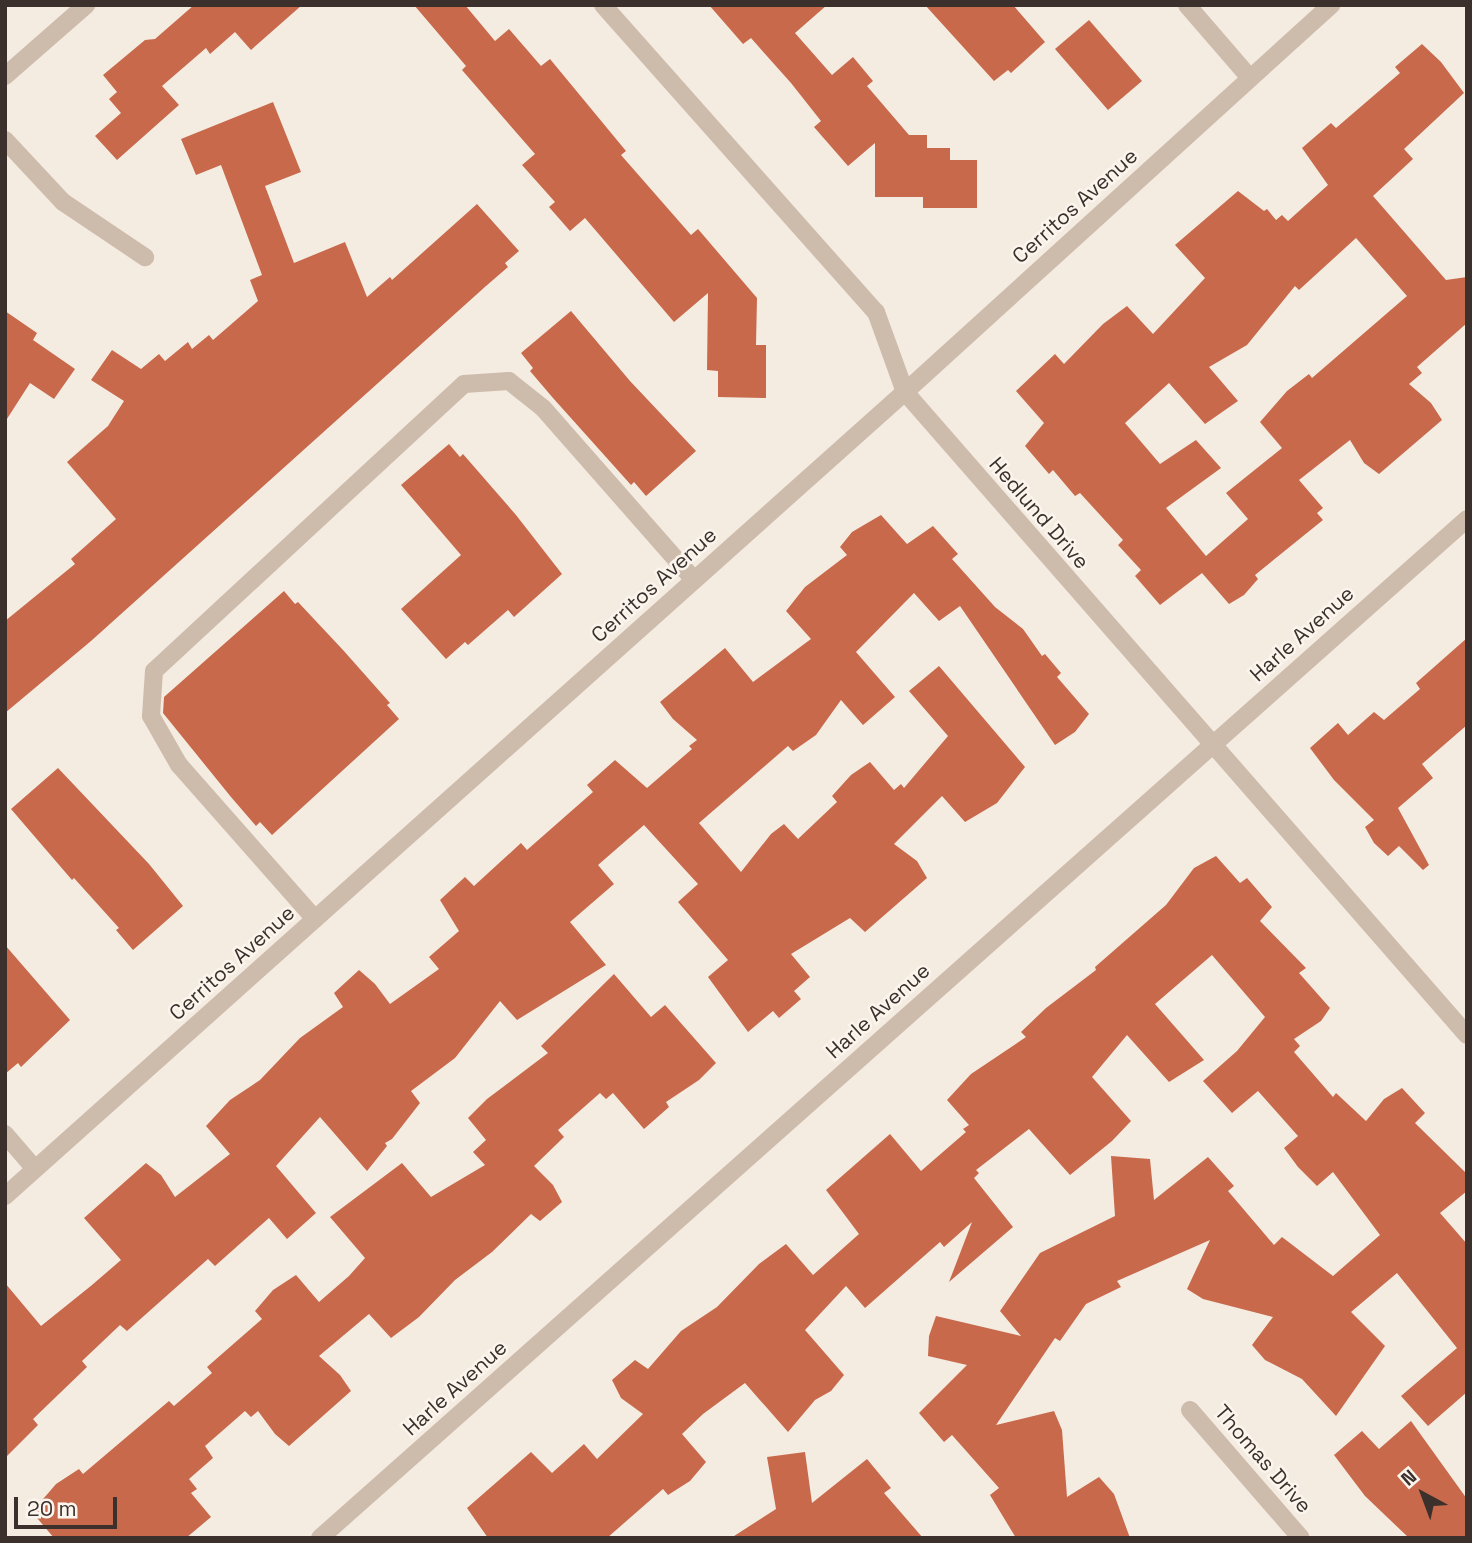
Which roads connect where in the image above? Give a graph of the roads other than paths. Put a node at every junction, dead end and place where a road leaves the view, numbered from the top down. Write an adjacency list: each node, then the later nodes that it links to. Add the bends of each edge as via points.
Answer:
1 (86, 5): 5 (street)
2 (603, 5): 9 (street, Hedlund Drive, via 876,312)
3 (1187, 5): 6 (street)
4 (1331, 5): 6 (street, Cerritos Avenue)
5 (5, 76)
6 (1250, 78): 9 (street, Cerritos Avenue)
7 (5, 140): 8 (street, via 63,202)
8 (145, 257)
9 (905, 392): 11 (street, Cerritos Avenue); 12 (street, Hedlund Drive)
10 (1467, 519): 12 (street, Harle Avenue)
11 (694, 580): 13 (street, Cerritos Avenue); 13 (street, via 543,408 509,381 464,384 154,671 151,716 179,765)
12 (1211, 746): 14 (street, Hedlund Drive); 19 (street, Harle Avenue)
13 (315, 919): 16 (street, Cerritos Avenue)
14 (1467, 1035)
15 (5, 1134): 16 (street)
16 (35, 1169): 17 (street, Cerritos Avenue)
17 (5, 1196)
18 (1190, 1410): 20 (street, Thomas Drive)
19 (320, 1538)
20 (1301, 1538)

